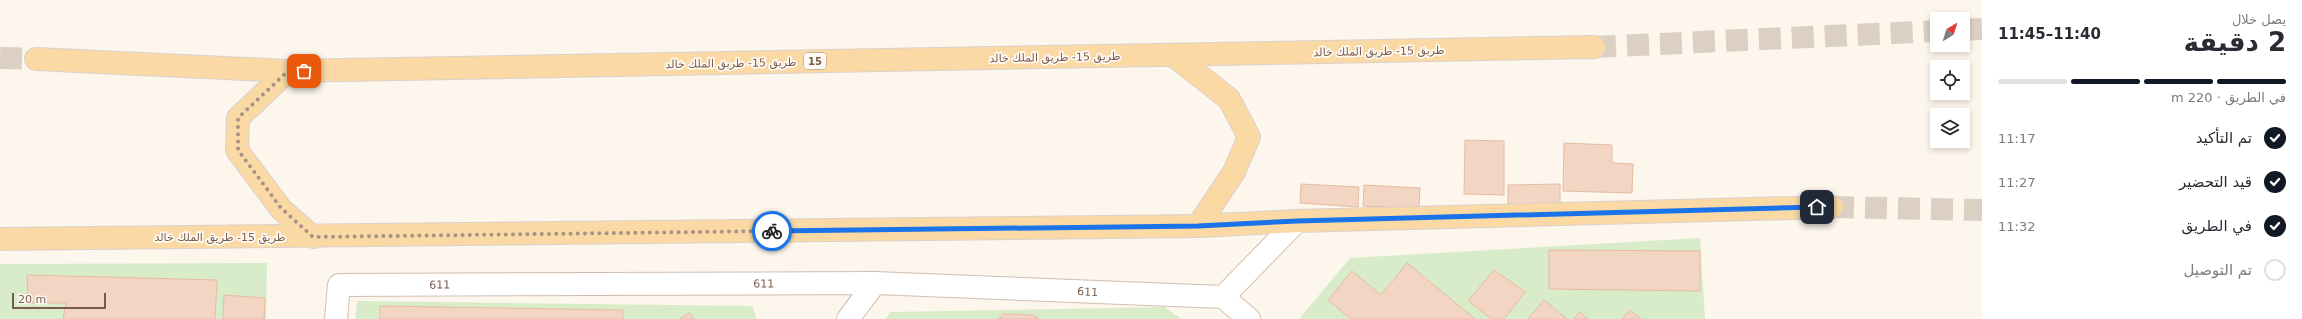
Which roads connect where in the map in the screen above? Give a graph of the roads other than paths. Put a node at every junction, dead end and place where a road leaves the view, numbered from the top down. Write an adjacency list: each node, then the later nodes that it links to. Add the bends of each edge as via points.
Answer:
1 (1594, 47): 2 (main road, طريق 15- طريق الملك خالد / 15)
2 (1173, 55): 4 (main road, طريق 15- طريق الملك خالد / 15); 7 (main road, via 1229,99 1249,137 1234,172)
3 (36, 59): 4 (main road, طريق 15- طريق الملك خالد / 15)
4 (288, 71): 8 (main road, via 238,118 238,150 281,208)
5 (1832, 207): 6 (main road, طريق 15- طريق الملك خالد)
6 (1297, 221): 7 (main road, طريق 15- طريق الملك خالد); 11 (street)
7 (1198, 226): 8 (main road, طريق 15- طريق الملك خالد)
8 (313, 237): 9 (main road, طريق 15- طريق الملك خالد)
9 (0, 239)
10 (874, 283): 11 (street, 611); 12 (street, 611, via 339,285); 13 (street)
11 (1223, 297): 14 (street)
12 (336, 319)
13 (848, 319)
14 (1249, 319)

